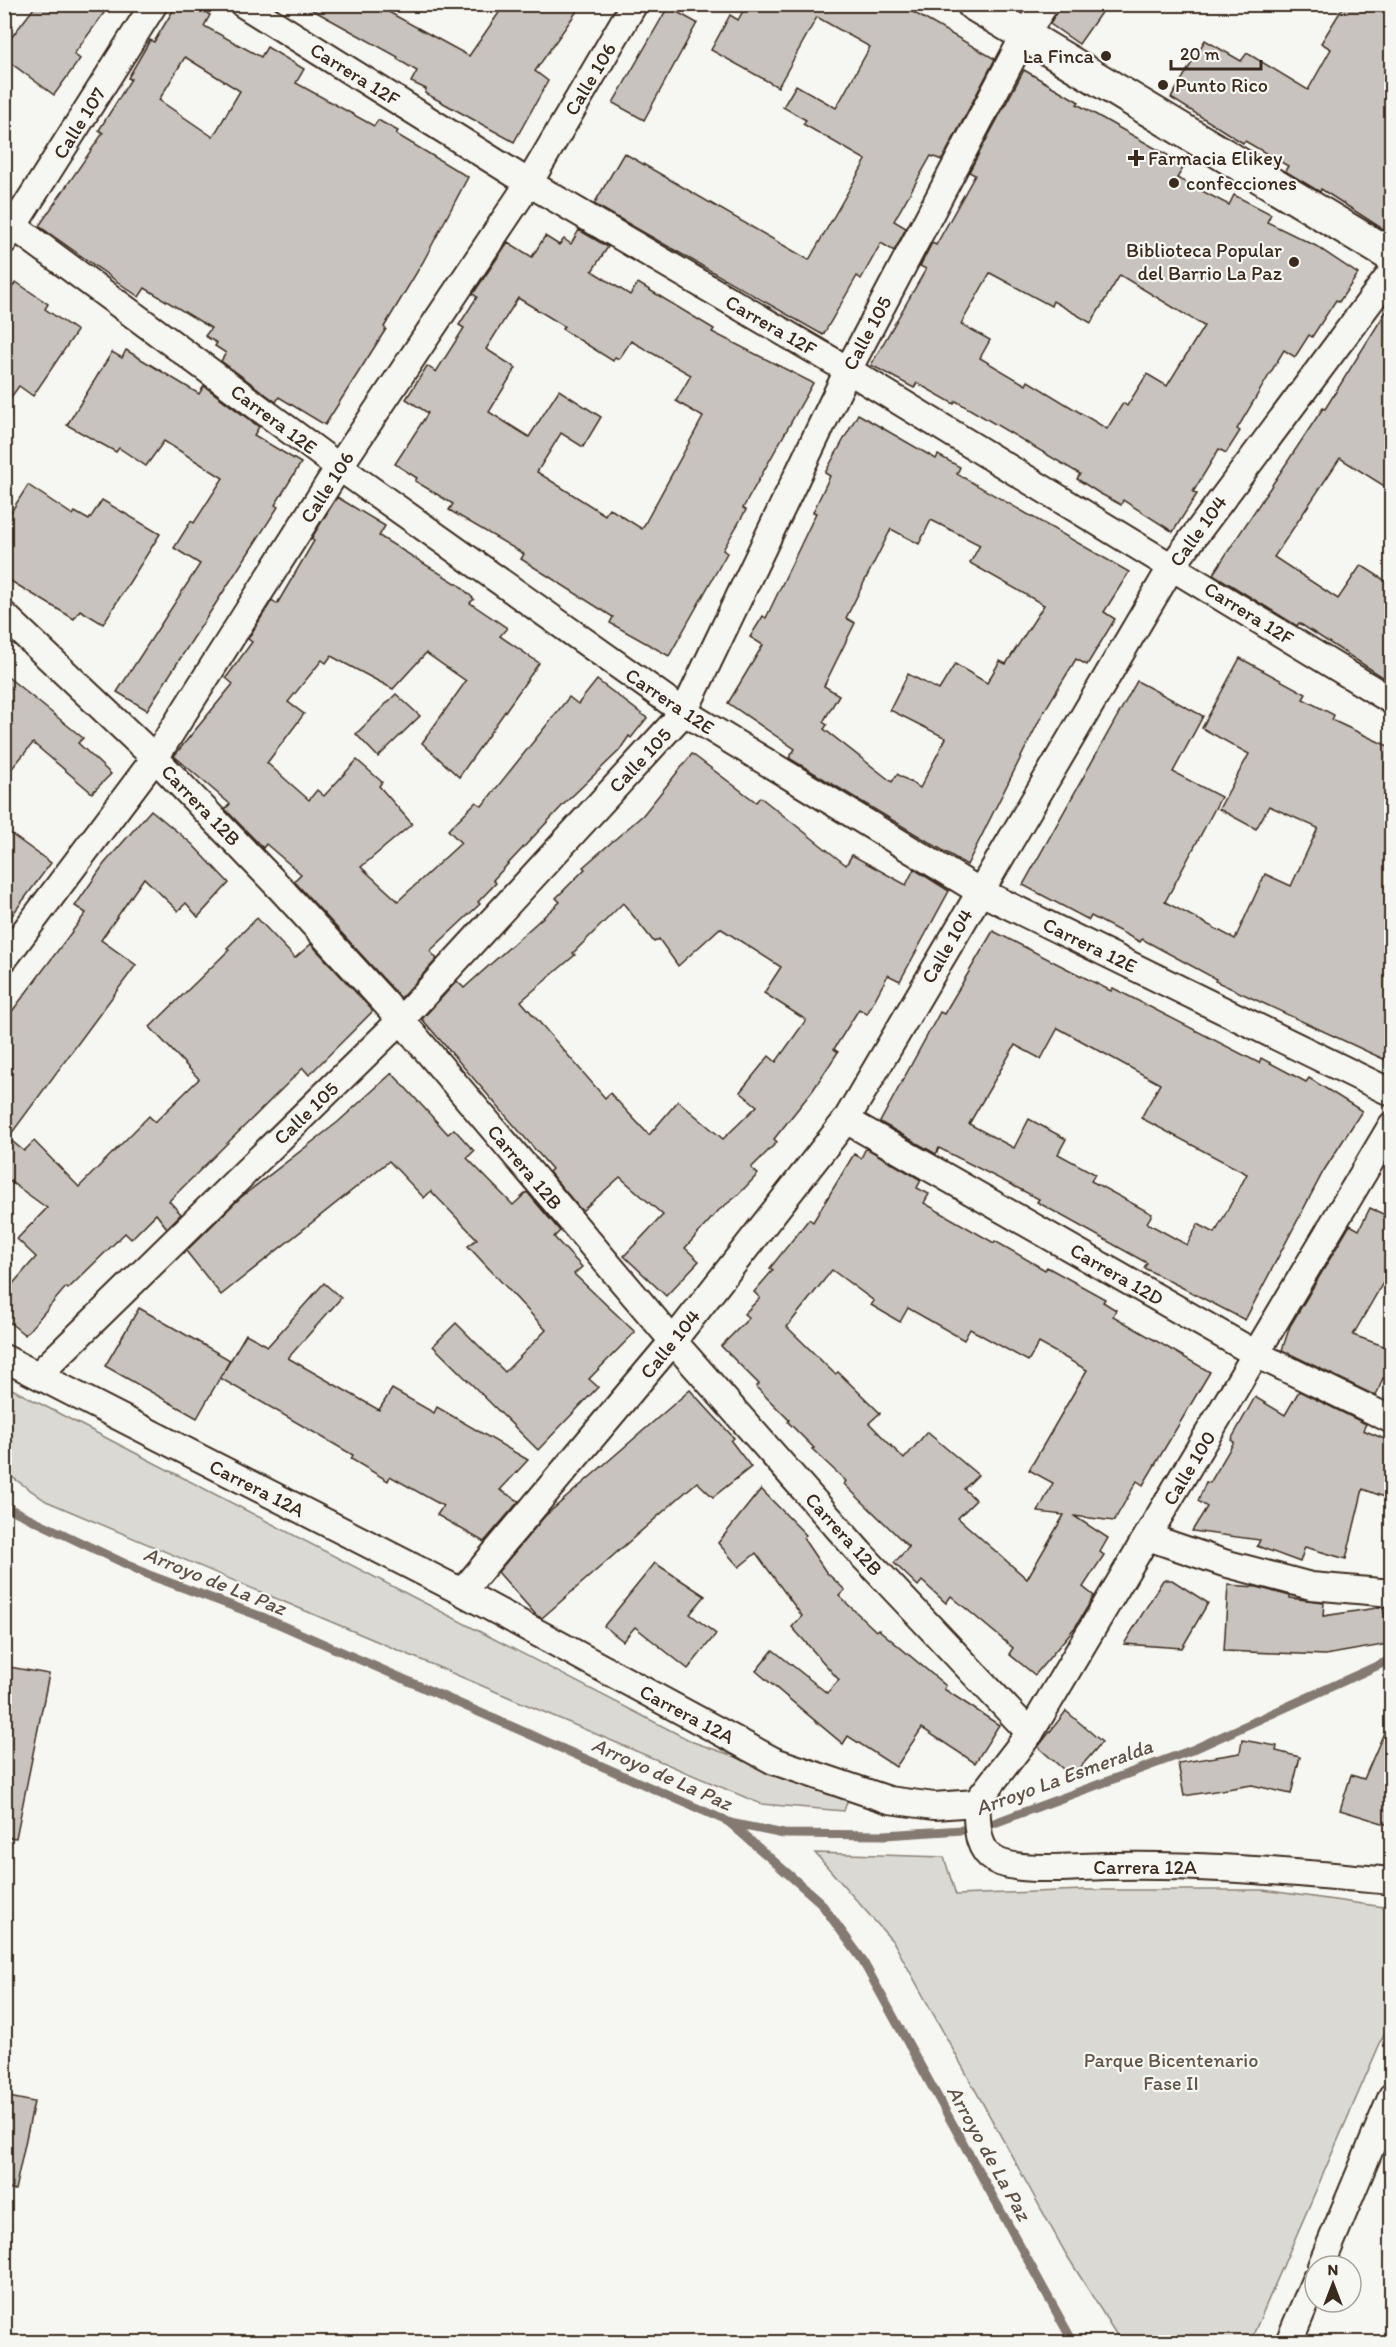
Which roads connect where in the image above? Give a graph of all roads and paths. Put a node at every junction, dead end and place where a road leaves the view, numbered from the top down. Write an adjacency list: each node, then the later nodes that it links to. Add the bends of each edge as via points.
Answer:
1 (154, 4): 8 (street, Calle 107)
2 (243, 4): 7 (street, Carrera 12F)
3 (634, 4): 7 (street, Calle 106)
4 (973, 4): 6 (street)
5 (1045, 4): 6 (street, Calle 105)
6 (1023, 36): 9 (street); 11 (street, Calle 105)
7 (529, 183): 11 (street, Carrera 12F); 12 (street, Calle 106)
8 (8, 229): 12 (street, Carrera 12E)
9 (1392, 256)
10 (1392, 272): 13 (street, Calle 104)
11 (848, 370): 13 (street, Carrera 12F); 16 (street, Calle 105)
12 (339, 467): 16 (street, Carrera 12E); 17 (street, Calle 106)
13 (1172, 566): 15 (street, Carrera 12F); 18 (street, Calle 104)
14 (4, 615): 17 (street, Carrera 12B)
15 (1392, 701)
16 (684, 712): 18 (street, Carrera 12E); 20 (street, Calle 105)
17 (155, 758): 19 (street, Calle 106); 20 (street, Carrera 12B)
18 (979, 891): 21 (street, Carrera 12E); 22 (street, Calle 104)
19 (4, 959)
20 (401, 1020): 24 (street, Carrera 12B); 27 (street, Calle 105)
21 (1392, 1093)
22 (846, 1120): 24 (street, Calle 104); 25 (street, Carrera 12D)
23 (1392, 1125): 25 (street, Calle 100)
24 (673, 1341): 30 (street, Calle 104); 32 (street, Carrera 12B, via 860,1552)
25 (1256, 1354): 28 (street, Carrera 12D); 29 (street, Calle 100)
26 (4, 1358): 27 (street, Carrera 12A)
27 (39, 1374): 30 (street, Carrera 12A)
28 (1392, 1420)
29 (1148, 1537): 31 (street, via 1224,1563 1311,1586); 32 (street, Calle 100)
30 (462, 1592): 33 (street, Carrera 12A, via 774,1761 889,1800 934,1806)
31 (1392, 1593)
32 (1030, 1733): 33 (street, Calle 100)
33 (976, 1803): 34 (street, Carrera 12A, via 980,1844 996,1861 1039,1869 1142,1864)
34 (1392, 1881)
35 (1392, 2096): 36 (street)
36 (1326, 2254)
37 (1303, 2309): 38 (street)
38 (1289, 2343)

